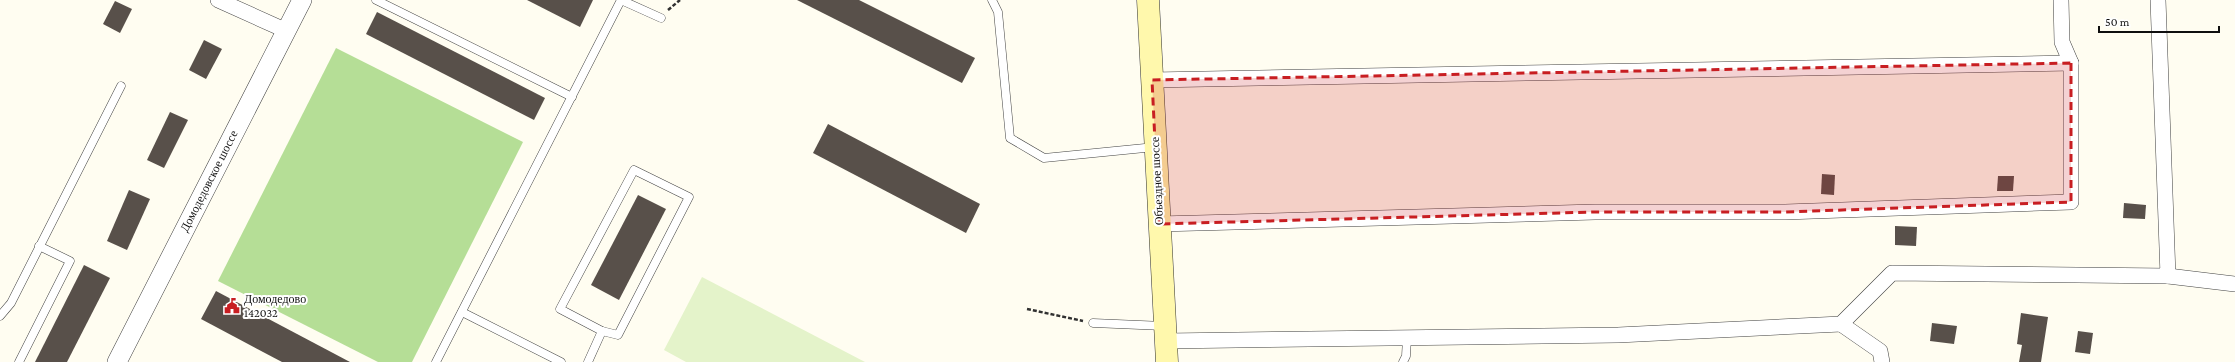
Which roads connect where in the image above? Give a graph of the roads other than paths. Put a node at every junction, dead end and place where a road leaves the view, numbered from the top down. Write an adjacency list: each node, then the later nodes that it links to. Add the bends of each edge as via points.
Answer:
1 (218, 0): 9 (street)
2 (302, 0): 9 (street, Домодедовское шоссе)
3 (376, 0): 13 (lane)
4 (992, 0): 14 (lane, via 998,12 1010,138 1044,158)
5 (1148, 0): 11 (main road, Объездное шоссе)
6 (2061, 0): 10 (street, via 2062,42)
7 (2158, 0): 17 (street)
8 (660, 18): 13 (lane, via 621,0)
9 (287, 31): 27 (street, Домодедовское шоссе)
10 (2071, 63): 11 (street); 15 (street, via 2071,202 1785,212 1595,212)
11 (1152, 80): 14 (main road, Объездное шоссе)
12 (121, 86): 16 (lane)
13 (572, 97): 19 (lane)
14 (1156, 147): 15 (main road, Объездное шоссе)
15 (1159, 224): 25 (main road, Объездное шоссе)
16 (39, 246): 20 (lane, via 11,303); 26 (lane, via 70,261)
17 (2168, 276): 18 (street); 22 (street, via 1892,273)
18 (2235, 284)
19 (462, 312): 28 (lane); 29 (lane)
20 (0, 316)
21 (1093, 323): 25 (lane)
22 (1841, 324): 24 (street, via 1618,336); 32 (street, via 1880,351)
23 (602, 331): 23 (lane, via 618,335 689,197 634,170 560,309); 30 (lane)
24 (1407, 338): 25 (street); 31 (lane)
25 (1166, 343)
26 (19, 362)
27 (117, 362)
28 (436, 362)
29 (561, 362)
30 (588, 362)
31 (1403, 362)
32 (1882, 362)

